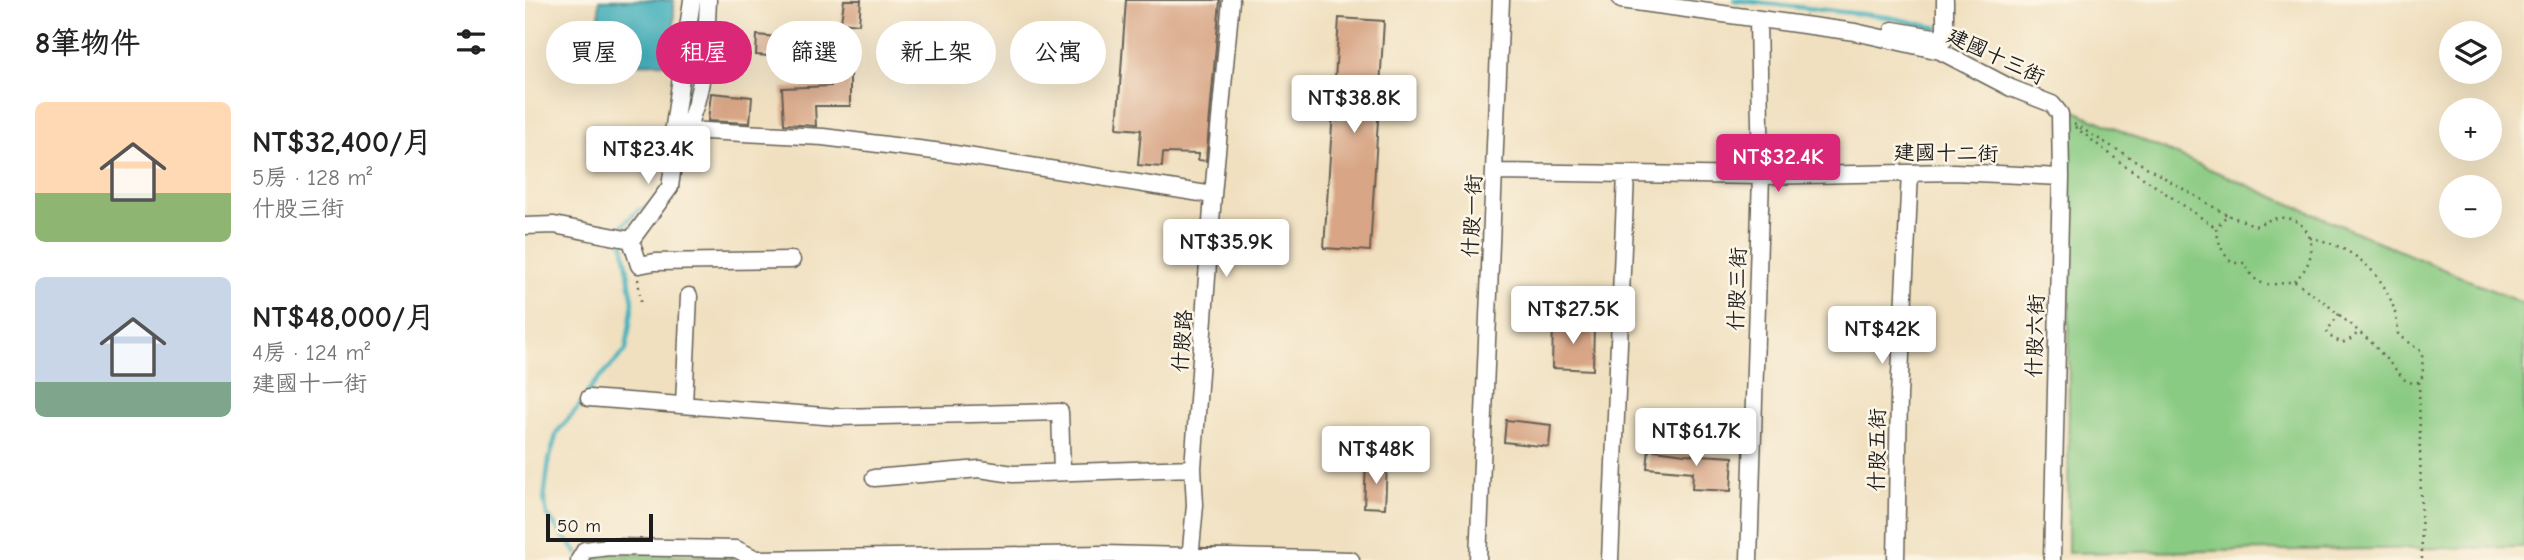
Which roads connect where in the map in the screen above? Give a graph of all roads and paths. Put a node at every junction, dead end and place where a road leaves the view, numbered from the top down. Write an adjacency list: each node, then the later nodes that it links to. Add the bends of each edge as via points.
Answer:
1 (692, 0): 10 (street)
2 (708, 0): 10 (street, via 706,50 694,112)
3 (1231, 0): 18 (street, 什股路)
4 (1501, 0): 13 (street, 什股一街)
5 (1621, 0): 8 (street, 建國十三街)
6 (1690, 0): 7 (street, via 1945,39)
7 (1945, 0)
8 (1758, 19): 9 (street, 建國十三街, via 1855,32 1940,51 2052,104); 16 (street, 什股三街)
9 (2060, 115): 11 (path); 12 (path); 17 (street, 什股六街)
10 (679, 131): 18 (street, via 836,139); 23 (street, via 670,187)
11 (2126, 155): 12 (path); 19 (path)
12 (2120, 162): 21 (path)
13 (1495, 172): 15 (street, 建國十二街); 38 (street, 什股一街)
14 (1910, 173): 16 (street, 建國十二街); 17 (street, 建國十二街); 41 (street, 什股五街)
15 (1626, 174): 16 (street, 建國十二街); 39 (street)
16 (1761, 176): 40 (street, 什股三街)
17 (2061, 177): 42 (street, 什股六街)
18 (1213, 195): 32 (street, 什股路)
19 (2227, 215): 21 (path); 22 (path, via 2257,226 2266,220 2294,219)
20 (525, 226): 23 (street, via 554,225)
21 (2216, 228): 25 (path, via 2225,256 2233,263 2245,262 2262,284)
22 (2310, 239): 25 (path, via 2312,257 2306,271); 29 (path, via 2346,250 2367,265 2385,287 2398,321 2398,335 2422,352)
23 (631, 240): 24 (street, via 639,265)
24 (792, 260)
25 (2294, 281): 27 (path)
26 (689, 296): 31 (street)
27 (2339, 314): 28 (path); 28 (path, via 2327,331 2329,336 2342,343)
28 (2359, 332): 29 (path, via 2405,380)
29 (2419, 382): 43 (path)
30 (589, 398): 31 (street)
31 (684, 404): 33 (street, via 837,417 1060,412)
32 (1193, 468): 33 (street); 35 (street, 什股路)
33 (1062, 471): 34 (street, via 1013,474 980,469)
34 (874, 478)
35 (1190, 557): 36 (street, via 756,559 736,549 610,547 585,550); 37 (street)
36 (579, 560)
37 (1351, 560)
38 (1478, 560)
39 (1609, 560)
40 (1749, 560)
41 (1896, 560)
42 (2052, 560)
43 (2422, 560)

